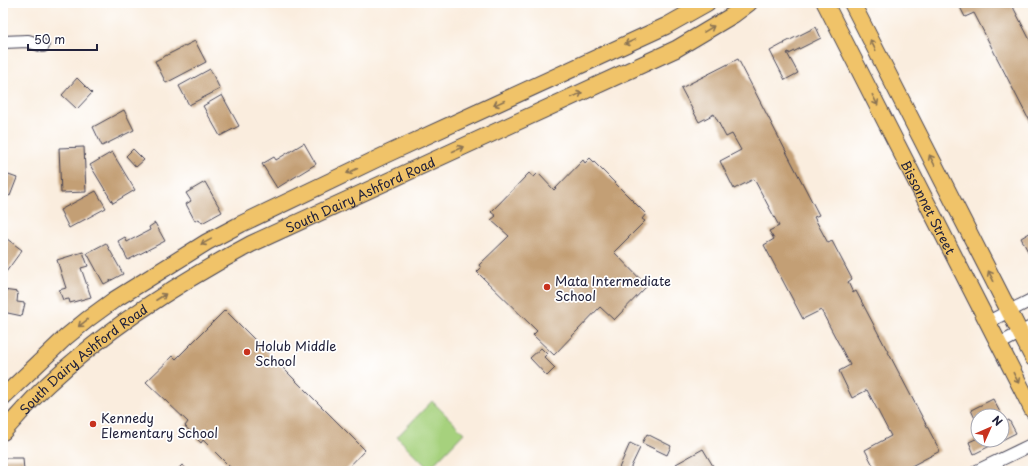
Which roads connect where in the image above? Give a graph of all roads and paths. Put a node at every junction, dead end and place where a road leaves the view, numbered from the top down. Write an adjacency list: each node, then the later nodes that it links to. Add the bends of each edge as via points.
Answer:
1 (707, 3): 5 (main road, South Dairy Ashford Road)
2 (749, 3): 8 (main road, South Dairy Ashford Road, one-way to 2)
3 (826, 3): 14 (main road, Bissonnet Street, one-way to 14)
4 (852, 3): 13 (main road, Bissonnet Street, one-way to 4)
5 (666, 26): 8 (main road); 9 (main road, South Dairy Ashford Road, one-way to 9)
6 (3, 42): 7 (street, via 28,40)
7 (43, 46)
8 (676, 49): 10 (main road, South Dairy Ashford Road, one-way to 8)
9 (526, 90): 10 (main road); 11 (main road, South Dairy Ashford Road, one-way to 11)
10 (538, 113): 12 (main road, South Dairy Ashford Road, one-way to 10)
11 (387, 154): 12 (main road); 15 (main road, South Dairy Ashford Road, one-way to 15)
12 (397, 176): 16 (main road, South Dairy Ashford Road)
13 (944, 183): 14 (main road); 19 (main road, Bissonnet Street, one-way to 13)
14 (922, 193): 21 (main road, Bissonnet Street)
15 (241, 224): 16 (main road); 18 (main road, South Dairy Ashford Road, one-way to 18, via 188,253)
16 (251, 244): 20 (main road, South Dairy Ashford Road, one-way to 16)
17 (1033, 299): 19 (street)
18 (114, 300): 20 (main road); 25 (main road, South Dairy Ashford Road, one-way to 25, via 66,337)
19 (1009, 311): 21 (street); 22 (main road, Bissonnet Street)
20 (128, 318): 27 (main road, South Dairy Ashford Road, via 46,386)
21 (988, 322): 23 (main road, Bissonnet Street)
22 (1027, 330): 23 (street); 24 (main road, Bissonnet Street)
23 (999, 344): 26 (main road, Bissonnet Street, one-way to 26)
24 (1033, 358)
25 (3, 397)
26 (1033, 411)
27 (3, 432)
28 (1033, 444): 29 (street)
29 (977, 471)

